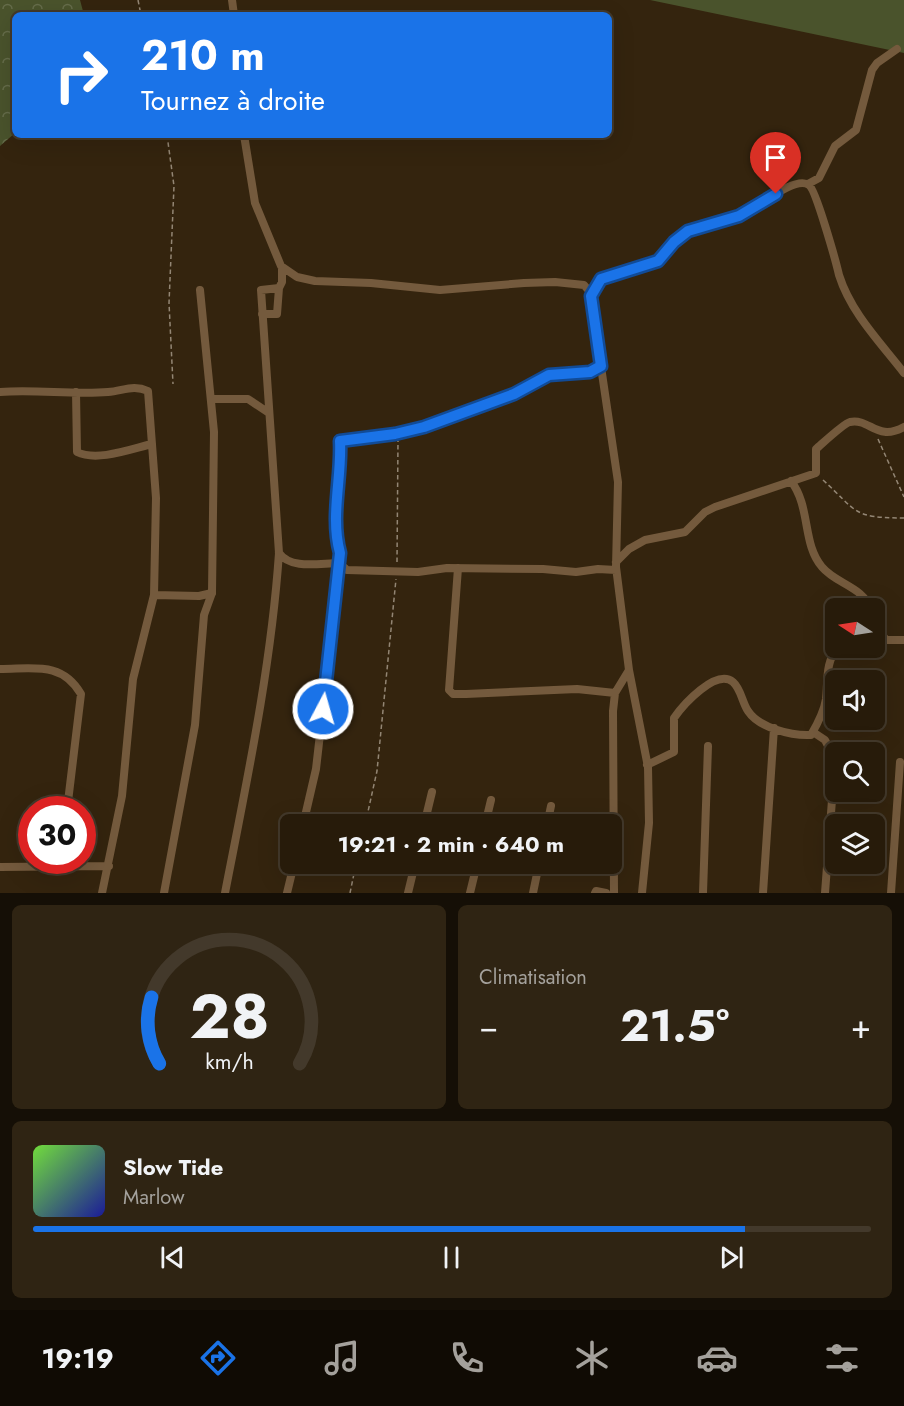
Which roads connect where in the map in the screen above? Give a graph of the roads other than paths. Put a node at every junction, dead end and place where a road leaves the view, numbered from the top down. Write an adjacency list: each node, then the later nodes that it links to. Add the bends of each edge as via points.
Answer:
1 (897, 49): 3 (street, via 872,70 856,130 835,146 819,178)
2 (244, 138): 4 (street, via 255,202)
3 (808, 184): 7 (street, via 800,182 752,210 688,231 658,261 601,279); 10 (street, via 814,190 840,275 856,311)
4 (282, 268): 5 (street); 7 (street, via 315,281 440,290 555,282 584,285)
5 (279, 288): 8 (street, via 277,314); 8 (street, via 261,290)
6 (200, 290): 13 (street)
7 (591, 296): 9 (street)
8 (262, 314): 14 (street)
9 (601, 366): 19 (street, via 590,372 549,375 514,394 445,420 399,433 340,441 336,527); 20 (street, via 618,482)
10 (904, 373)
11 (0, 392): 12 (street)
12 (76, 392): 16 (street, via 139,387 148,391); 16 (street, via 77,452 117,453)
13 (211, 399): 14 (street, via 249,399); 24 (street)
14 (269, 413): 18 (street)
15 (904, 427): 17 (street, via 896,431 874,430 865,423 844,425 816,449 816,473)
16 (152, 444): 25 (street, via 156,498)
17 (791, 481): 20 (street, via 705,512 685,532 645,540 629,549); 26 (street, via 802,498 813,550 822,567)
18 (279, 553): 19 (street, via 293,563); 56 (street, via 260,710)
19 (339, 563): 22 (street); 23 (street)
20 (616, 566): 21 (street, via 576,572); 31 (street)
21 (458, 568): 22 (street); 32 (street, via 448,690 453,694 577,689)
22 (347, 570): 23 (street)
23 (338, 576): 42 (street, via 316,769)
24 (212, 593): 25 (street); 55 (street, via 204,615 195,725)
25 (154, 595): 48 (street, via 134,679 122,796)
26 (866, 598)
27 (886, 640): 28 (street)
28 (904, 640)
29 (832, 658): 34 (street, via 822,714)
30 (0, 669): 39 (street, via 55,669 74,681 81,694)
31 (629, 670): 32 (street); 37 (street)
32 (615, 693): 63 (street)
33 (774, 728): 34 (street, via 802,736); 37 (street, via 748,712 734,684 728,679 717,680 702,689 674,718 674,752); 66 (street)
34 (813, 732): 67 (street, via 825,740 835,760)
35 (708, 746): 65 (street)
36 (900, 762): 68 (street)
37 (647, 765): 64 (street, via 649,823)
38 (432, 792): 43 (street)
39 (69, 796)
40 (491, 800): 44 (street)
41 (551, 806): 45 (street)
42 (306, 814)
43 (427, 814)
44 (488, 814)
45 (549, 814)
46 (96, 865): 48 (street)
47 (18, 866): 49 (street)
48 (109, 866): 54 (street)
49 (0, 867)
50 (292, 874): 57 (street)
51 (413, 874): 58 (street)
52 (475, 874): 59 (street)
53 (537, 874): 60 (street)
54 (102, 893)
55 (164, 893)
56 (225, 893)
57 (287, 893)
58 (408, 893)
59 (470, 893)
60 (533, 893)
61 (595, 893): 62 (street)
62 (606, 893)
63 (614, 893)
64 (642, 893)
65 (703, 893)
66 (763, 893)
67 (825, 893)
68 (891, 893)

